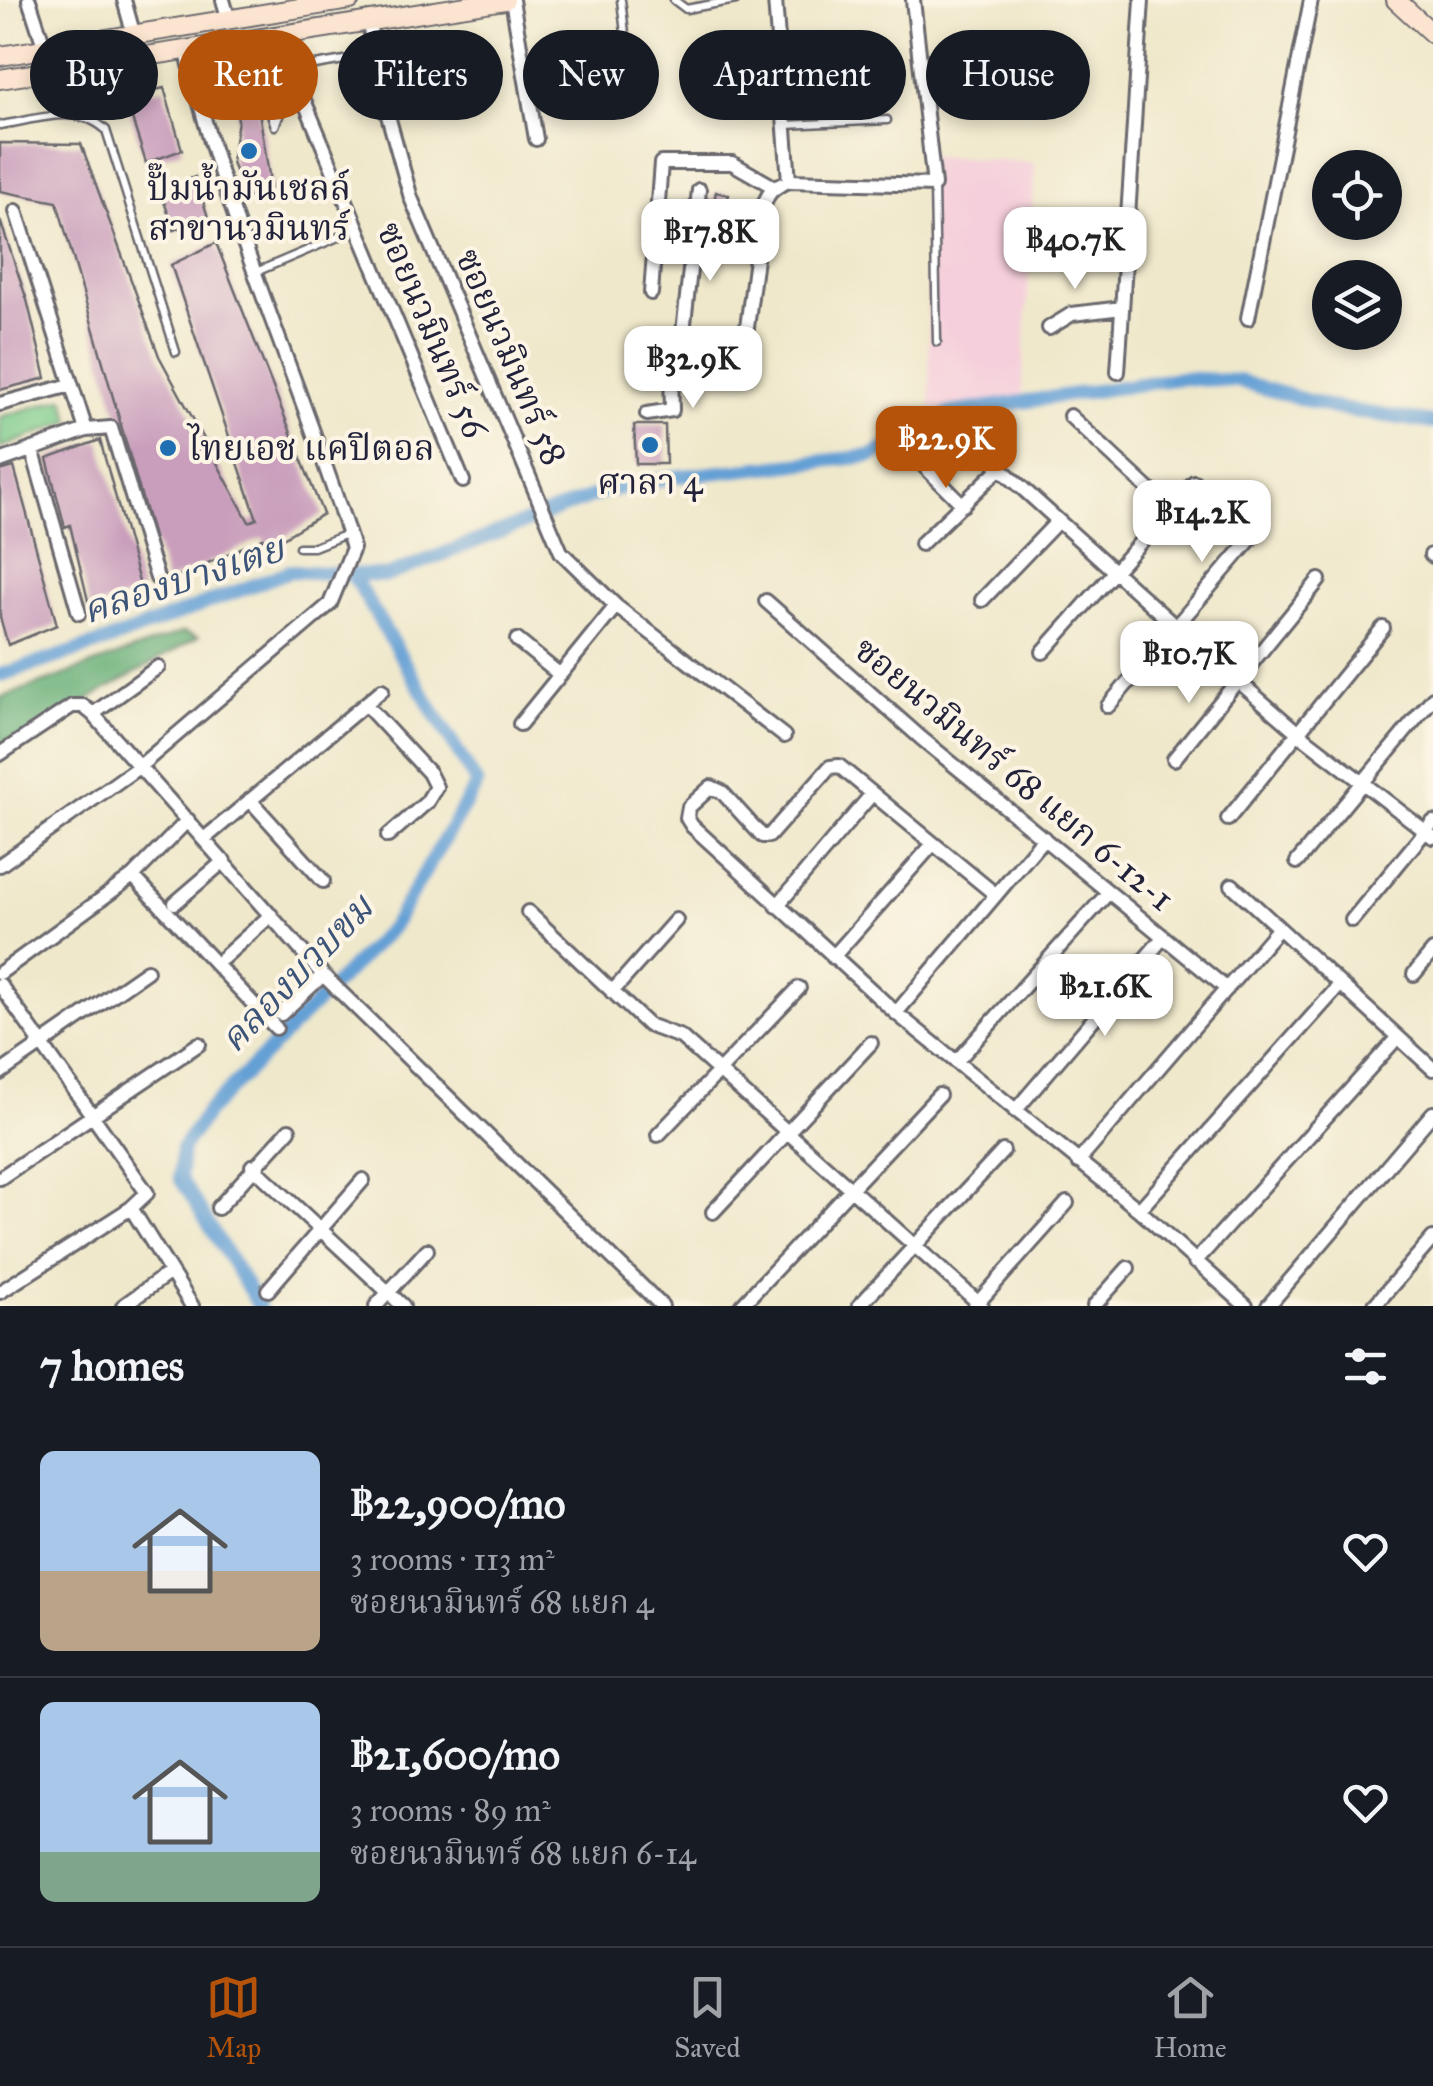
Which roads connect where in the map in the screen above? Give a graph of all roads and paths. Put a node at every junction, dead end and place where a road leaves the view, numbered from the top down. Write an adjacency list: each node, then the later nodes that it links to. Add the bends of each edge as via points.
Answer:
1 (29, 0): 16 (street)
2 (124, 0): 17 (street)
3 (223, 0): 15 (street)
4 (350, 0): 15 (main road)
5 (508, 0): 14 (main road); 34 (street)
6 (620, 0): 21 (lane)
7 (674, 0): 8 (lane, via 686,9)
8 (736, 0)
9 (775, 0): 32 (street)
10 (913, 0): 36 (street)
11 (1142, 0): 43 (street)
12 (1311, 0): 44 (street)
13 (1396, 0): 23 (main road)
14 (368, 19): 19 (main road); 20 (street, ซอยนวมินทร์ 58)
15 (229, 20): 18 (main road); 22 (main road)
16 (39, 30)
17 (132, 30)
18 (232, 30)
19 (296, 30)
20 (370, 30)
21 (624, 30)
22 (158, 32)
23 (1433, 34)
24 (178, 49): 27 (main road)
25 (30, 51): 26 (main road)
26 (0, 56)
27 (0, 78)
28 (202, 120): 41 (street)
29 (312, 120): 60 (street, ซอยนวมินทร์ 56)
30 (391, 120): 74 (street, ซอยนวมินทร์ 58, via 411,198 561,552)
31 (887, 120): 32 (lane)
32 (784, 125): 35 (street)
33 (0, 126): 48 (lane, via 72,114 106,130)
34 (536, 139)
35 (789, 181): 36 (street); 37 (street)
36 (934, 185): 46 (lane)
37 (774, 187): 42 (street, via 732,163 661,164); 47 (street, via 762,213 743,358 698,358)
38 (699, 190): 47 (street)
39 (16, 211): 50 (street)
40 (343, 234): 41 (lane)
41 (256, 272): 66 (street)
42 (651, 293)
43 (1122, 308): 45 (street, via 1072,314); 49 (street)
44 (1248, 318)
45 (1049, 328)
46 (937, 342)
47 (681, 350): 52 (street, via 671,372 672,410)
48 (176, 352)
49 (1118, 372)
50 (71, 384): 51 (street); 55 (street)
51 (0, 404)
52 (647, 414)
53 (1070, 416): 63 (street)
54 (962, 427): 59 (street)
55 (86, 430): 56 (street); 70 (street, via 111,428 116,434)
56 (32, 449): 58 (street); 75 (street)
57 (912, 454): 62 (street)
58 (0, 460)
59 (1000, 468): 62 (street); 64 (street)
60 (463, 482)
61 (1194, 482): 63 (street)
62 (963, 504): 67 (street)
63 (1170, 509): 69 (street)
64 (1058, 522): 69 (street); 72 (street)
65 (1260, 528): 76 (street)
66 (348, 533): 68 (lane); 93 (street, via 353,548 330,604)
67 (922, 544)
68 (298, 547)
69 (1117, 574): 76 (street); 79 (street)
70 (157, 578)
71 (1318, 580): 82 (street)
72 (982, 600)
73 (766, 601): 101 (street, ซอยนวมินทร์ 68 แยก 6-12-1)
74 (616, 606): 81 (street); 90 (street, ซอยนวมินทร์ 58)
75 (80, 613)
76 (1177, 628): 82 (street); 86 (street)
77 (1383, 628): 89 (street)
78 (517, 640): 81 (street)
79 (1044, 652)
80 (158, 668): 87 (street)
81 (560, 675): 88 (street)
82 (1237, 680): 89 (street); 92 (street)
83 (382, 690): 85 (street)
84 (1433, 698): 94 (street)
85 (365, 704): 96 (street); 100 (street, via 436,787)
86 (1108, 706)
87 (94, 714): 91 (street, via 72,706); 93 (street)
88 (520, 724)
89 (1297, 732): 94 (street); 97 (street)
90 (784, 736)
91 (0, 754)
92 (1174, 759)
93 (140, 766): 98 (street); 106 (street)
94 (1363, 782): 99 (street); 105 (street)
95 (872, 794): 103 (street); 113 (street); 113 (street, via 839,766 830,768 762,836 722,792 711,787 701,793 686,818)
96 (250, 800): 102 (street); 108 (street)
97 (1228, 819)
98 (188, 820): 102 (street); 107 (street)
99 (1431, 830): 117 (street)
100 (388, 836)
101 (1044, 838): 110 (street, ซอยนวมินทร์ 68 แยก 6-12-1); 111 (street)
102 (204, 839): 104 (street)
103 (934, 844): 111 (street); 121 (street)
104 (224, 861): 112 (street); 115 (street)
105 (1296, 862)
106 (0, 865)
107 (133, 876): 124 (street); 134 (street)
108 (324, 881)
109 (1232, 885): 118 (street)
110 (1108, 892): 119 (street, ซอยนวมินทร์ 68 แยก 6-12-1); 139 (street)
111 (996, 896): 132 (street)
112 (175, 902)
113 (777, 906): 121 (street)
114 (528, 912): 131 (street)
115 (271, 916): 122 (street); 126 (street)
116 (676, 920): 131 (street)
117 (1352, 920)
118 (1278, 930): 128 (street); 130 (street)
119 (1162, 940): 130 (street, ซอยนวมินทร์ 68 แยก 6-12-1); 144 (street)
120 (1433, 951): 125 (street)
121 (833, 956): 132 (street)
122 (223, 958)
123 (148, 971): 138 (street)
124 (0, 973)
125 (1414, 974)
126 (327, 978): 133 (street); 176 (street)
127 (0, 984): 138 (street)
128 (1339, 986): 135 (street); 159 (street)
129 (799, 988): 141 (street)
130 (1227, 989): 151 (street)
131 (612, 992): 141 (street, via 648,1025 681,1036)
132 (896, 1013): 139 (street)
133 (281, 1014)
134 (276, 1028)
135 (1397, 1038): 140 (street); 165 (street)
136 (871, 1043): 148 (street)
137 (199, 1044): 146 (street)
138 (39, 1046): 142 (street); 146 (street)
139 (956, 1062): 144 (street)
140 (1433, 1069)
141 (719, 1071): 148 (street); 149 (street)
142 (0, 1072)
143 (939, 1095): 155 (street)
144 (1015, 1110): 151 (street)
145 (1433, 1112): 181 (street)
146 (91, 1116): 153 (street); 157 (street, via 147,1193)
147 (289, 1130): 152 (street)
148 (788, 1131): 155 (street); 160 (street)
149 (658, 1135)
150 (1002, 1150): 163 (street)
151 (1078, 1162): 159 (street)
152 (252, 1166): 158 (street); 161 (street)
153 (0, 1178)
154 (363, 1180): 161 (street)
155 (853, 1188): 163 (street); 177 (street)
156 (1066, 1203): 171 (street)
157 (131, 1208): 167 (street); 169 (street)
158 (218, 1208)
159 (1139, 1210): 165 (street)
160 (713, 1212)
161 (319, 1230): 168 (street); 170 (street)
162 (1433, 1238): 182 (street)
163 (914, 1245): 171 (street); 178 (street)
164 (427, 1250): 170 (street)
165 (1195, 1262): 180 (street)
166 (1128, 1268): 179 (street)
167 (169, 1272): 172 (street); 173 (street)
168 (268, 1290)
169 (0, 1292)
170 (388, 1293): 174 (street); 175 (street)
171 (978, 1305)
172 (122, 1306)
173 (192, 1306)
174 (376, 1306)
175 (403, 1306)
176 (662, 1306)
177 (741, 1306)
178 (859, 1306)
179 (1094, 1306)
180 (1246, 1306)
181 (1268, 1306)
182 (1374, 1306)

